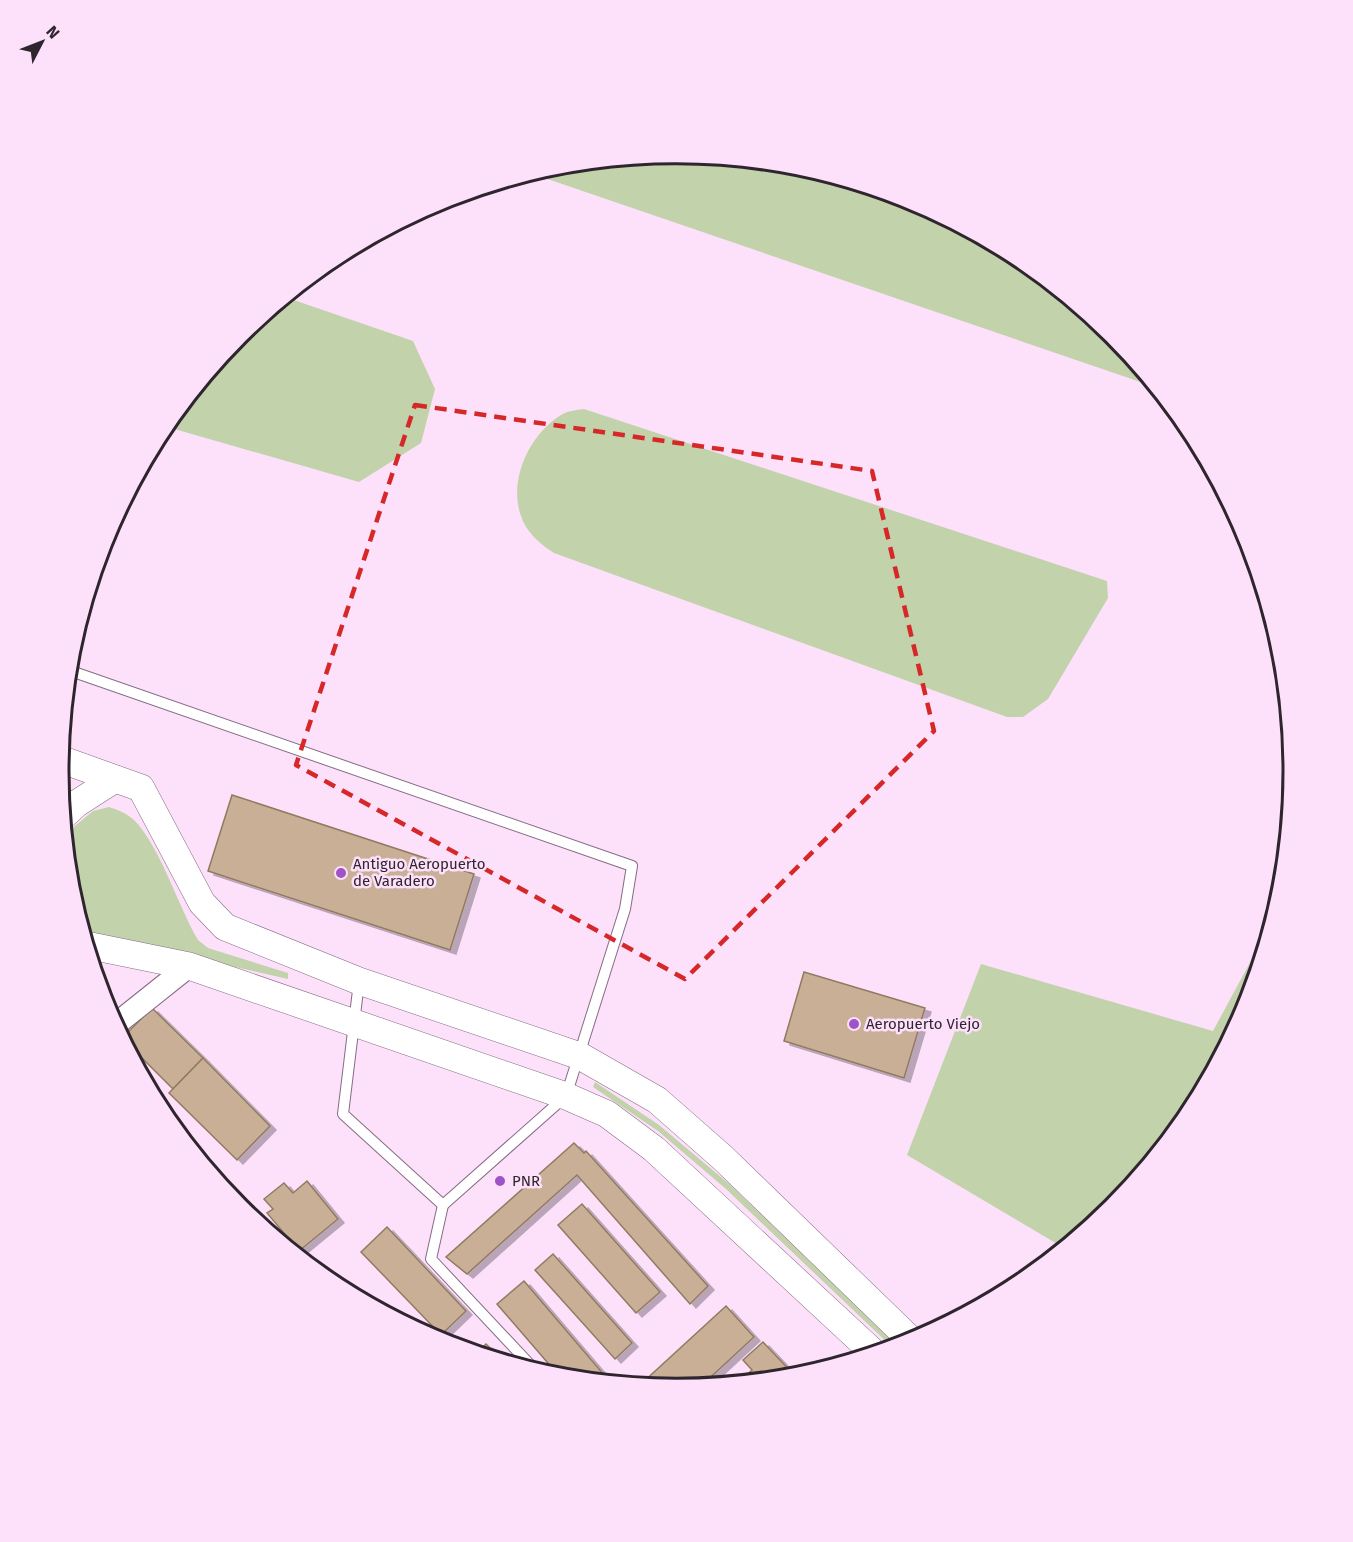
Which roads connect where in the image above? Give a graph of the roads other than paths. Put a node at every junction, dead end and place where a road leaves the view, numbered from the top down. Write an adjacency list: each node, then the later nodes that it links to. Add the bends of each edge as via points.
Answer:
1 (77, 673): 10 (lane, via 632,866 625,909)
2 (69, 762): 3 (street)
3 (115, 779): 4 (street); 7 (street, via 141,788 202,903 225,927)
4 (70, 810)
5 (95, 947): 6 (street)
6 (189, 966): 8 (street); 9 (street)
7 (359, 981): 9 (lane); 10 (street)
8 (122, 1019)
9 (353, 1023): 11 (street); 12 (lane, via 344,1114)
10 (580, 1056): 11 (lane); 13 (street, via 657,1100 723,1158)
11 (566, 1096): 12 (lane); 14 (street, via 607,1114 654,1149)
12 (443, 1204): 15 (lane, via 431,1259)
13 (904, 1334)
14 (868, 1347)
15 (525, 1359)

